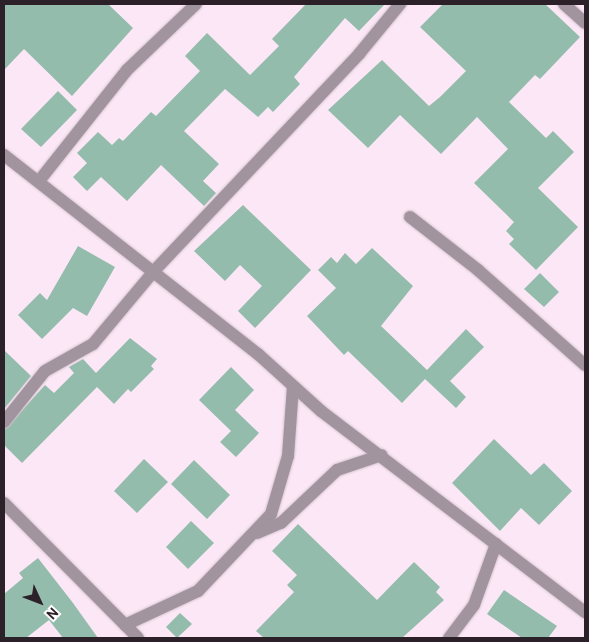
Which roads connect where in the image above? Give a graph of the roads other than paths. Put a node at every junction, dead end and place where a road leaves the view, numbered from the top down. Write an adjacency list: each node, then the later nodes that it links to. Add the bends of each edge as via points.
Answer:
1 (196, 4): 6 (street, via 127,70)
2 (400, 4): 8 (street, via 359,54)
3 (564, 4): 4 (street)
4 (585, 22)
5 (4, 155): 6 (street)
6 (39, 181): 8 (street)
7 (410, 217): 9 (street, via 478,270)
8 (154, 271): 10 (street); 11 (street, via 93,344 45,372)
9 (585, 365)
10 (293, 387): 12 (street); 14 (street, via 288,456 279,498)
11 (4, 422)
12 (382, 455): 14 (street, via 337,470 281,523); 15 (street)
13 (4, 503): 17 (street)
14 (255, 534): 17 (street, via 198,591)
15 (496, 544): 16 (street); 19 (street, via 474,605)
16 (585, 612)
17 (125, 625): 18 (street)
18 (138, 638)
19 (449, 638)

